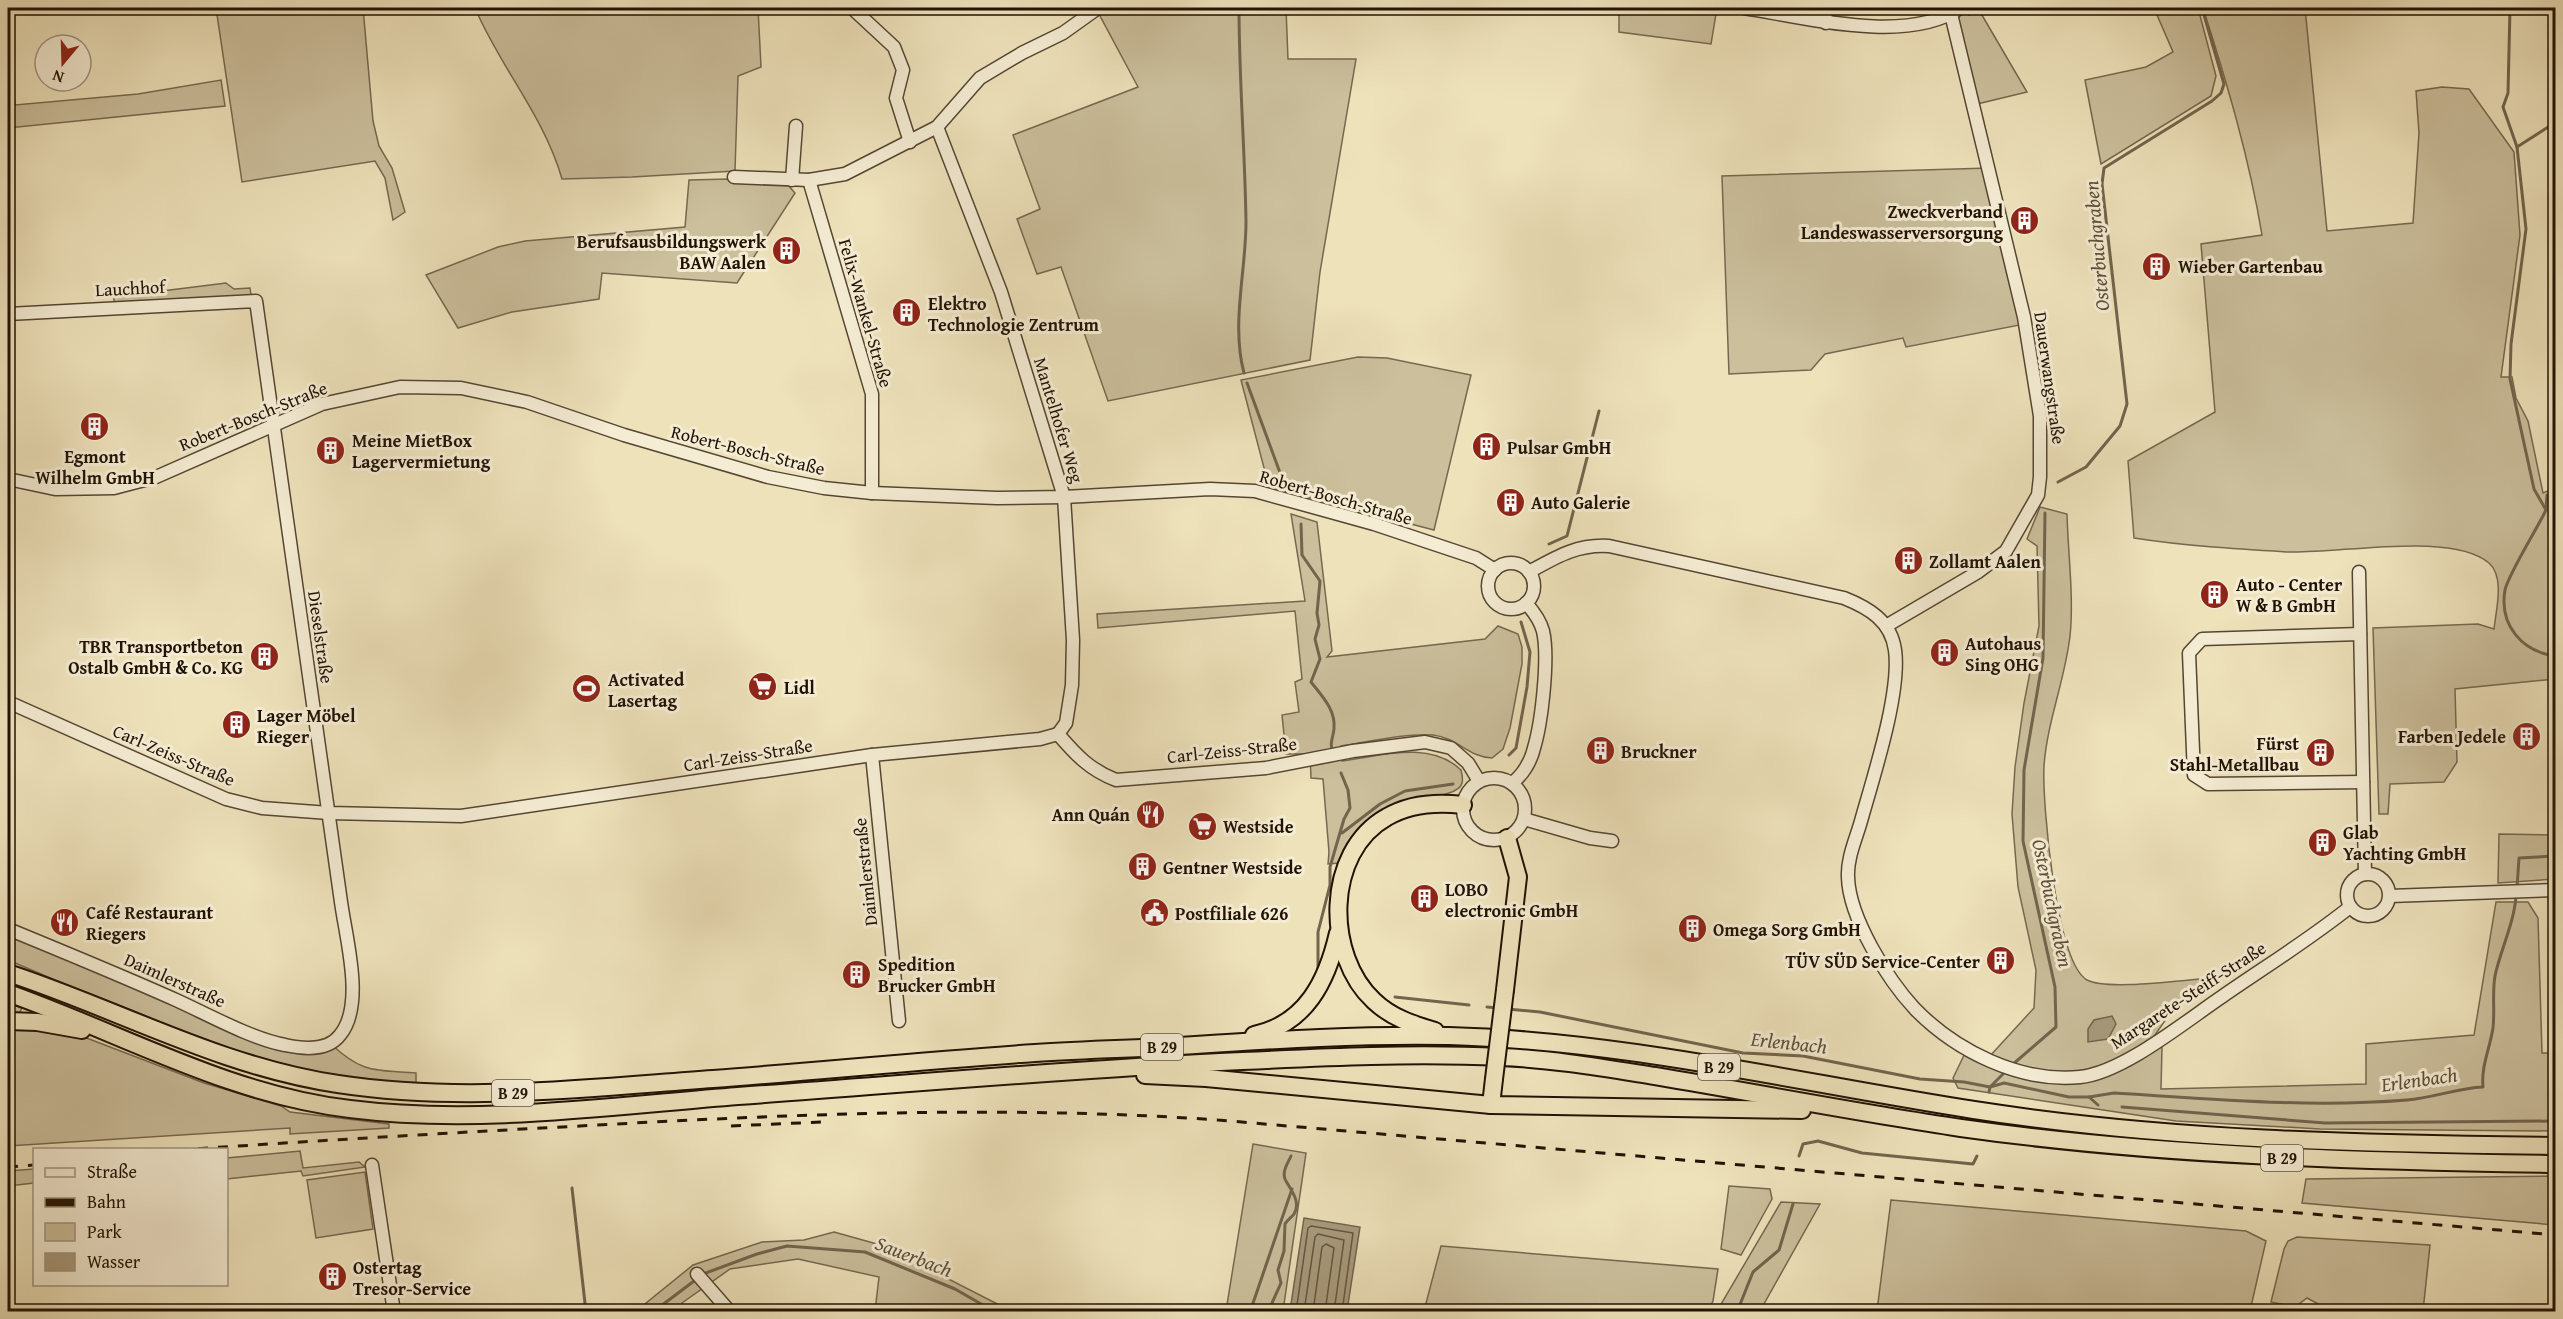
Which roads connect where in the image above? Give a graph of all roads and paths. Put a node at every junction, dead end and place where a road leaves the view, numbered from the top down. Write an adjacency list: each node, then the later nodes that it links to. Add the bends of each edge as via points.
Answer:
1 (852, 8): 9 (street, via 894,47 903,70 896,98)
2 (1744, 8): 6 (street)
3 (1825, 8): 6 (street)
4 (1095, 10): 8 (street, via 1063,33 980,78)
5 (1955, 11): 6 (street, via 1929,22 1855,27); 23 (street, Dauerwangstraße, via 2024,317 2040,416 2038,495 2006,551)
6 (1826, 23)
7 (796, 126): 11 (street)
8 (936, 127): 9 (street); 18 (street, Mantelhofer Weg, via 1001,292)
9 (910, 142): 12 (street, via 845,174)
10 (734, 177): 11 (street)
11 (792, 180): 12 (street)
12 (809, 180): 17 (street, Felix-Wankel-Straße, via 872,394)
13 (256, 301): 14 (street, Lauchhof); 15 (street, Dieselstraße)
14 (8, 314)
15 (271, 424): 16 (street, Robert-Bosch-Straße, via 156,477 114,488 55,489); 17 (street, Robert-Bosch-Straße, via 322,404 399,387 461,388 527,402 635,439 768,477); 32 (street, Dieselstraße)
16 (8, 479)
17 (872, 493): 18 (street, Robert-Bosch-Straße)
18 (1064, 497): 19 (street, Robert-Bosch-Straße, via 1210,489 1255,491 1374,524 1476,558); 26 (street, Mantelhofer Weg, via 1073,674 1066,723)
19 (1495, 570): 20 (street, via 1513,563); 22 (street, via 1488,584 1497,604 1512,609)
20 (1529, 572): 22 (street, via 1533,592); 23 (street, via 1565,552 1609,546 1844,598 1870,610)
21 (2359, 572): 24 (street)
22 (1526, 603): 30 (street, via 1543,630 1545,667 1534,748 1523,773)
23 (1886, 626): 39 (street, Margarete-Steiff-Straße, via 1895,647 1896,673 1878,762 1849,861 1854,911 1894,987 1932,1026 1991,1063 2058,1077 2100,1072 2143,1050)
24 (2360, 634): 29 (street); 29 (street, via 2202,639 2190,653 2194,775 2208,784)
25 (8, 702): 32 (street, Carl-Zeiss-Straße, via 226,799 262,807)
26 (1058, 734): 27 (street, Carl-Zeiss-Straße); 28 (street, Carl-Zeiss-Straße, via 1082,761 1116,780 1266,768 1425,742 1451,748 1468,763)
27 (872, 755): 32 (street, Carl-Zeiss-Straße, via 461,816); 45 (street, Daimlerstraße)
28 (1479, 781): 30 (street, via 1496,777); 31 (street, via 1465,796)
29 (2363, 782): 36 (street)
30 (1512, 783): 33 (street, via 1524,799)
31 (1463, 806): 34 (street, via 1465,822 1478,836); 41 (highway, via 1405,810 1386,817 1371,829 1355,848 1344,873 1338,906)
32 (329, 813): 48 (street, Dieselstraße, via 352,986 352,1013 345,1029)
33 (1524, 819): 34 (street); 35 (street)
34 (1507, 838): 51 (highway, bridge, via 1518,877)
35 (1612, 841)
36 (2366, 874): 38 (street, via 2382,879); 39 (street, via 2352,882 2348,890)
37 (2556, 890): 38 (street)
38 (2390, 896): 39 (street, via 2385,908 2372,916 2363,916)
39 (2350, 907)
40 (8, 929): 48 (street, Daimlerstraße, via 284,1045 312,1048)
41 (1339, 929): 46 (highway, via 1352,974 1374,1001 1401,1020); 49 (highway, via 1324,980 1290,1021 1263,1033)
42 (8, 973): 49 (highway, B 29, via 258,1067 330,1083 430,1094 552,1091 1037,1053)
43 (8, 993): 47 (highway, B 29)
44 (8, 1021): 47 (highway, B 29, via 70,1027)
45 (899, 1021)
46 (1453, 1036): 49 (highway, B 29, via 1330,1037); 53 (highway, B 29, via 1593,1048 1975,1111 2105,1128 2194,1136 2393,1144)
47 (135, 1043): 50 (highway, B 29, via 248,1087 289,1098 347,1109 416,1115 632,1105)
48 (331, 1044)
49 (1210, 1044)
50 (1078, 1069): 51 (highway); 52 (highway, B 29, via 1410,1054 1511,1057)
51 (1491, 1105): 52 (highway)
52 (1850, 1111): 54 (highway, B 29, via 2009,1134 2214,1155)
53 (2556, 1146)
54 (2556, 1164)
55 (372, 1165): 57 (street)
56 (700, 1278): 58 (street)
57 (394, 1311)
58 (730, 1311)

